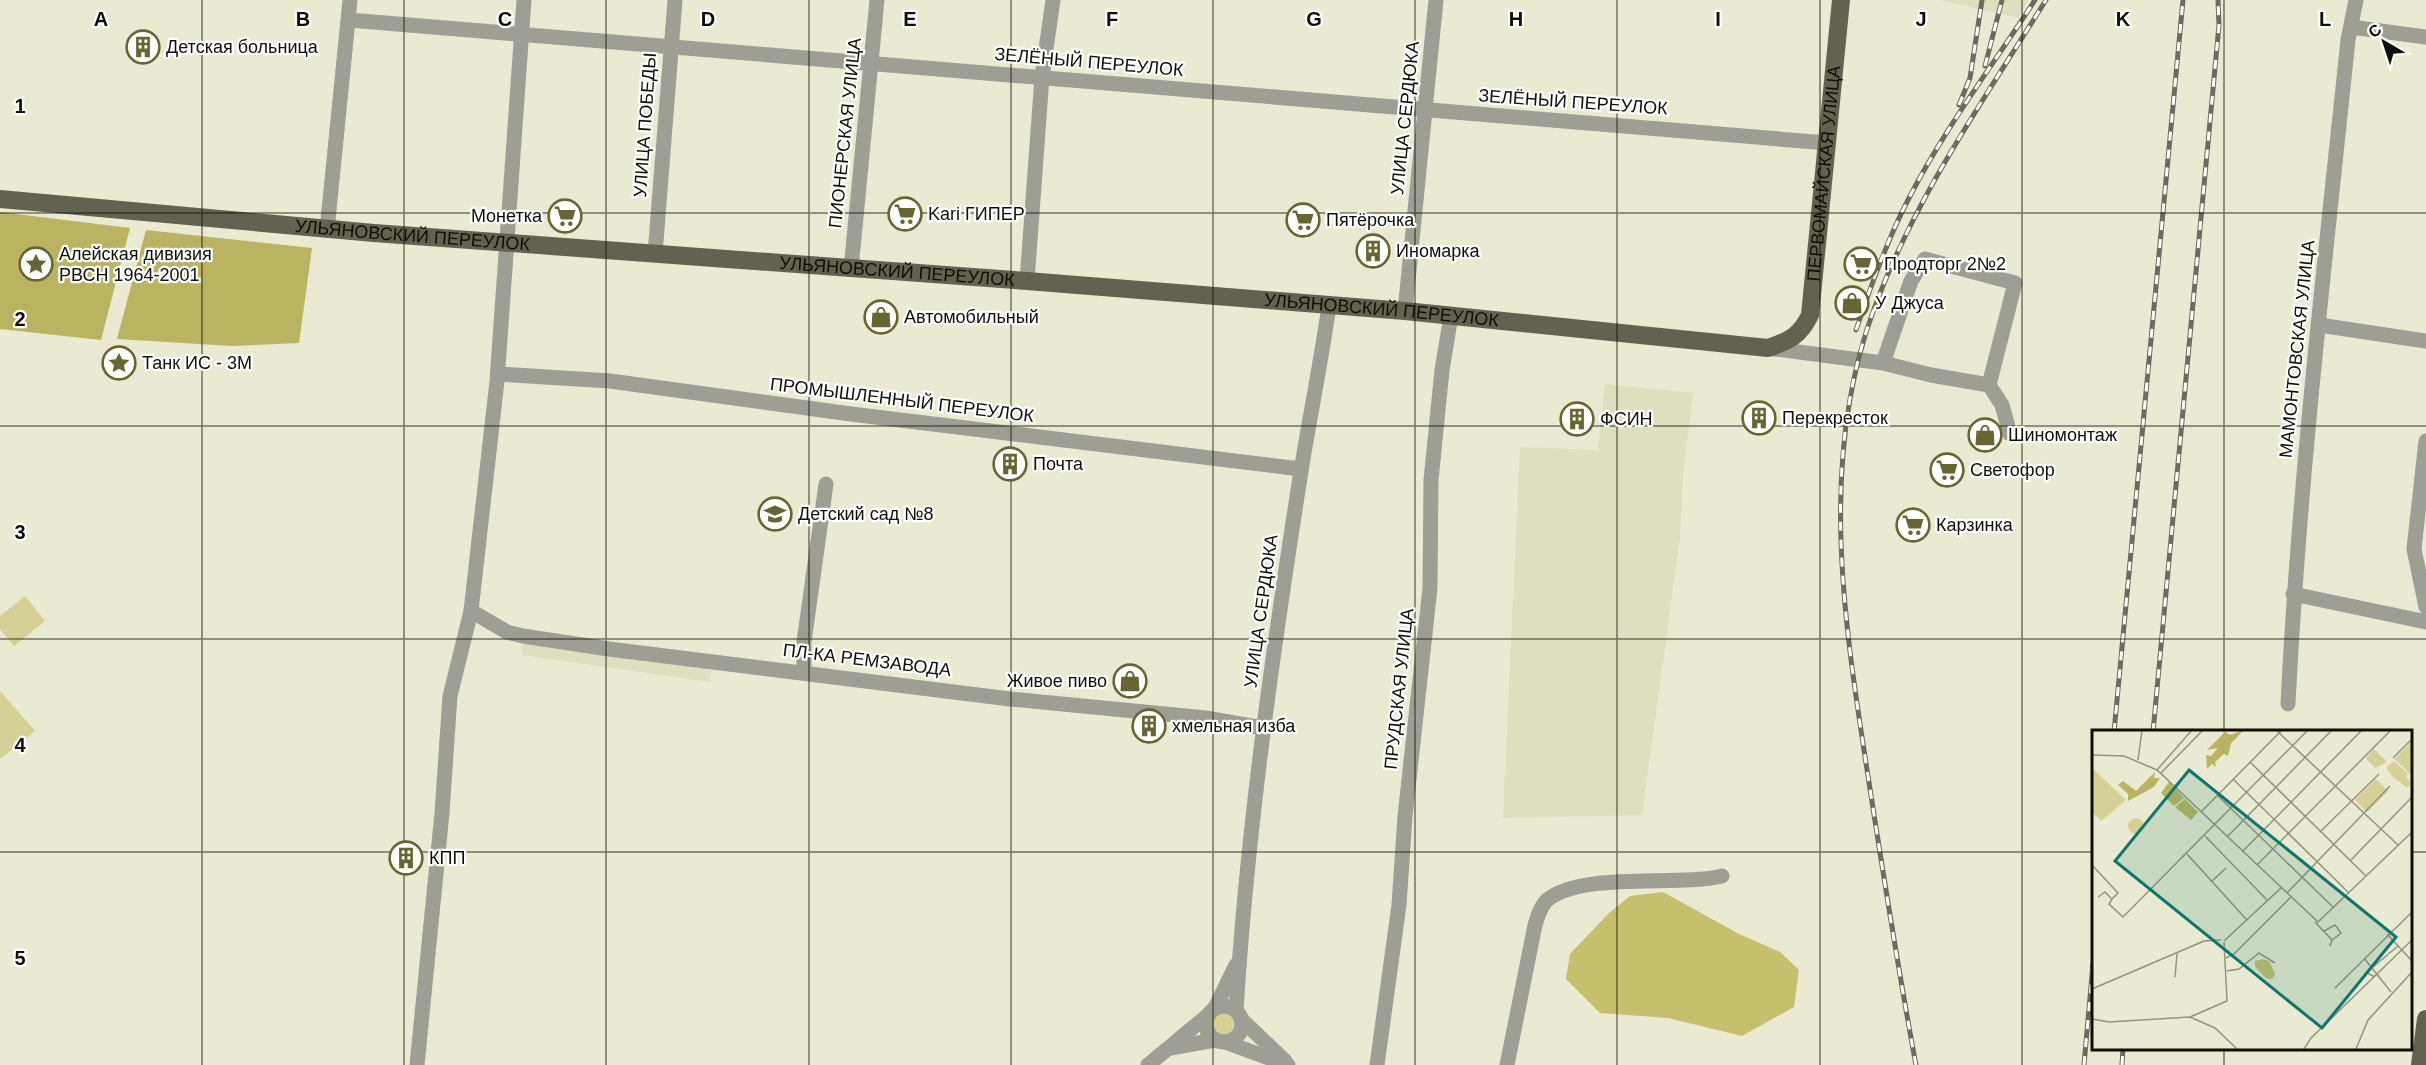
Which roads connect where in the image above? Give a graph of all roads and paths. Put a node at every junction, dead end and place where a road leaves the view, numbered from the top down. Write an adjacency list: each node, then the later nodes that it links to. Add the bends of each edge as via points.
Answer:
1 (351, 0): 9 (street)
2 (524, 0): 11 (street)
3 (675, 0): 13 (street, УЛИЦА ПОБЕДЫ)
4 (878, 0): 14 (street, ПИОНЕРСКАЯ УЛИЦА)
5 (1053, 0): 15 (street)
6 (1436, 0): 16 (street, УЛИЦА СЕРДЮКА)
7 (1841, 0): 17 (main road, ПЕРВОМАЙСКАЯ УЛИЦА)
8 (2356, 0): 10 (street, МАМОНТОВСКАЯ УЛИЦА)
9 (348, 20): 11 (street, ЗЕЛЁНЫЙ ПЕРЕУЛОК); 19 (street)
10 (2351, 27): 12 (street); 27 (street, МАМОНТОВСКАЯ УЛИЦА)
11 (521, 35): 13 (street, ЗЕЛЁНЫЙ ПЕРЕУЛОК); 20 (street)
12 (2426, 37)
13 (670, 47): 14 (street, ЗЕЛЁНЫЙ ПЕРЕУЛОК); 21 (street, УЛИЦА ПОБЕДЫ)
14 (872, 63): 15 (street, ЗЕЛЁНЫЙ ПЕРЕУЛОК); 22 (street, ПИОНЕРСКАЯ УЛИЦА)
15 (1042, 77): 16 (street, ЗЕЛЁНЫЙ ПЕРЕУЛОК); 23 (street)
16 (1424, 111): 17 (street, ЗЕЛЁНЫЙ ПЕРЕУЛОК); 25 (street, УЛИЦА СЕРДЮКА)
17 (1827, 143): 28 (main road, ПЕРВОМАЙСКАЯ УЛИЦА, via 1810,315)
18 (0, 199): 19 (main road, УЛЬЯНОВСКИЙ ПЕРЕУЛОК)
19 (327, 230): 20 (main road, УЛЬЯНОВСКИЙ ПЕРЕУЛОК)
20 (507, 243): 21 (main road, УЛЬЯНОВСКИЙ ПЕРЕУЛОК); 32 (street)
21 (655, 254): 22 (main road, УЛЬЯНОВСКИЙ ПЕРЕУЛОК)
22 (851, 269): 23 (main road, УЛЬЯНОВСКИЙ ПЕРЕУЛОК)
23 (1027, 281): 24 (main road, УЛЬЯНОВСКИЙ ПЕРЕУЛОК)
24 (1329, 306): 25 (main road, УЛЬЯНОВСКИЙ ПЕРЕУЛОК); 36 (street, УЛИЦА СЕРДЮКА)
25 (1405, 311): 26 (main road, УЛЬЯНОВСКИЙ ПЕРЕУЛОК)
26 (1451, 316): 30 (main road, УЛЬЯНОВСКИЙ ПЕРЕУЛОК); 55 (street, ПРУДСКАЯ УЛИЦА, via 1431,480 1430,588 1399,905)
27 (2319, 325): 29 (street); 38 (street, МАМОНТОВСКАЯ УЛИЦА)
28 (1793, 339): 30 (main road, УЛЬЯНОВСКИЙ ПЕРЕУЛОК)
29 (2426, 341)
30 (1768, 348): 31 (street)
31 (1883, 363): 33 (street); 33 (street, via 1911,281 1925,259 2015,283)
32 (498, 374): 36 (street, ПРОМЫШЛЕННЫЙ ПЕРЕУЛОК, via 610,381); 40 (street)
33 (1989, 385): 34 (street, via 2002,405)
34 (2010, 434)
35 (2426, 441): 39 (street, via 2414,549)
36 (1302, 469): 44 (street, УЛИЦА СЕРДЮКА)
37 (826, 484): 42 (street, via 804,642)
38 (2293, 594): 41 (street); 43 (street, МАМОНТОВСКАЯ УЛИЦА)
39 (2426, 607)
40 (471, 611): 42 (street, ПЛ-КА РЕМЗАВОДА, via 507,632 523,636 675,658); 52 (street, via 450,696)
41 (2426, 622)
42 (804, 671): 44 (street, ПЛ-КА РЕМЗАВОДА)
43 (2288, 704)
44 (1263, 728): 46 (street, УЛИЦА СЕРДЮКА)
45 (1722, 876): 56 (street, via 1700,882 1630,881 1583,887 1548,900 1535,925)
46 (1239, 959): 47 (street); 48 (street, УЛИЦА СЕРДЮКА)
47 (1211, 1012): 48 (street, via 1226,1006); 50 (street, via 1206,1027); 51 (street)
48 (1239, 1015): 50 (street, via 1239,1034); 54 (street)
49 (2426, 1019): 57 (main road)
50 (1220, 1041): 51 (street); 54 (street)
51 (1168, 1048): 53 (street)
52 (417, 1065)
53 (1148, 1065)
54 (1288, 1065)
55 (1377, 1065)
56 (1507, 1065)
57 (2420, 1065)

